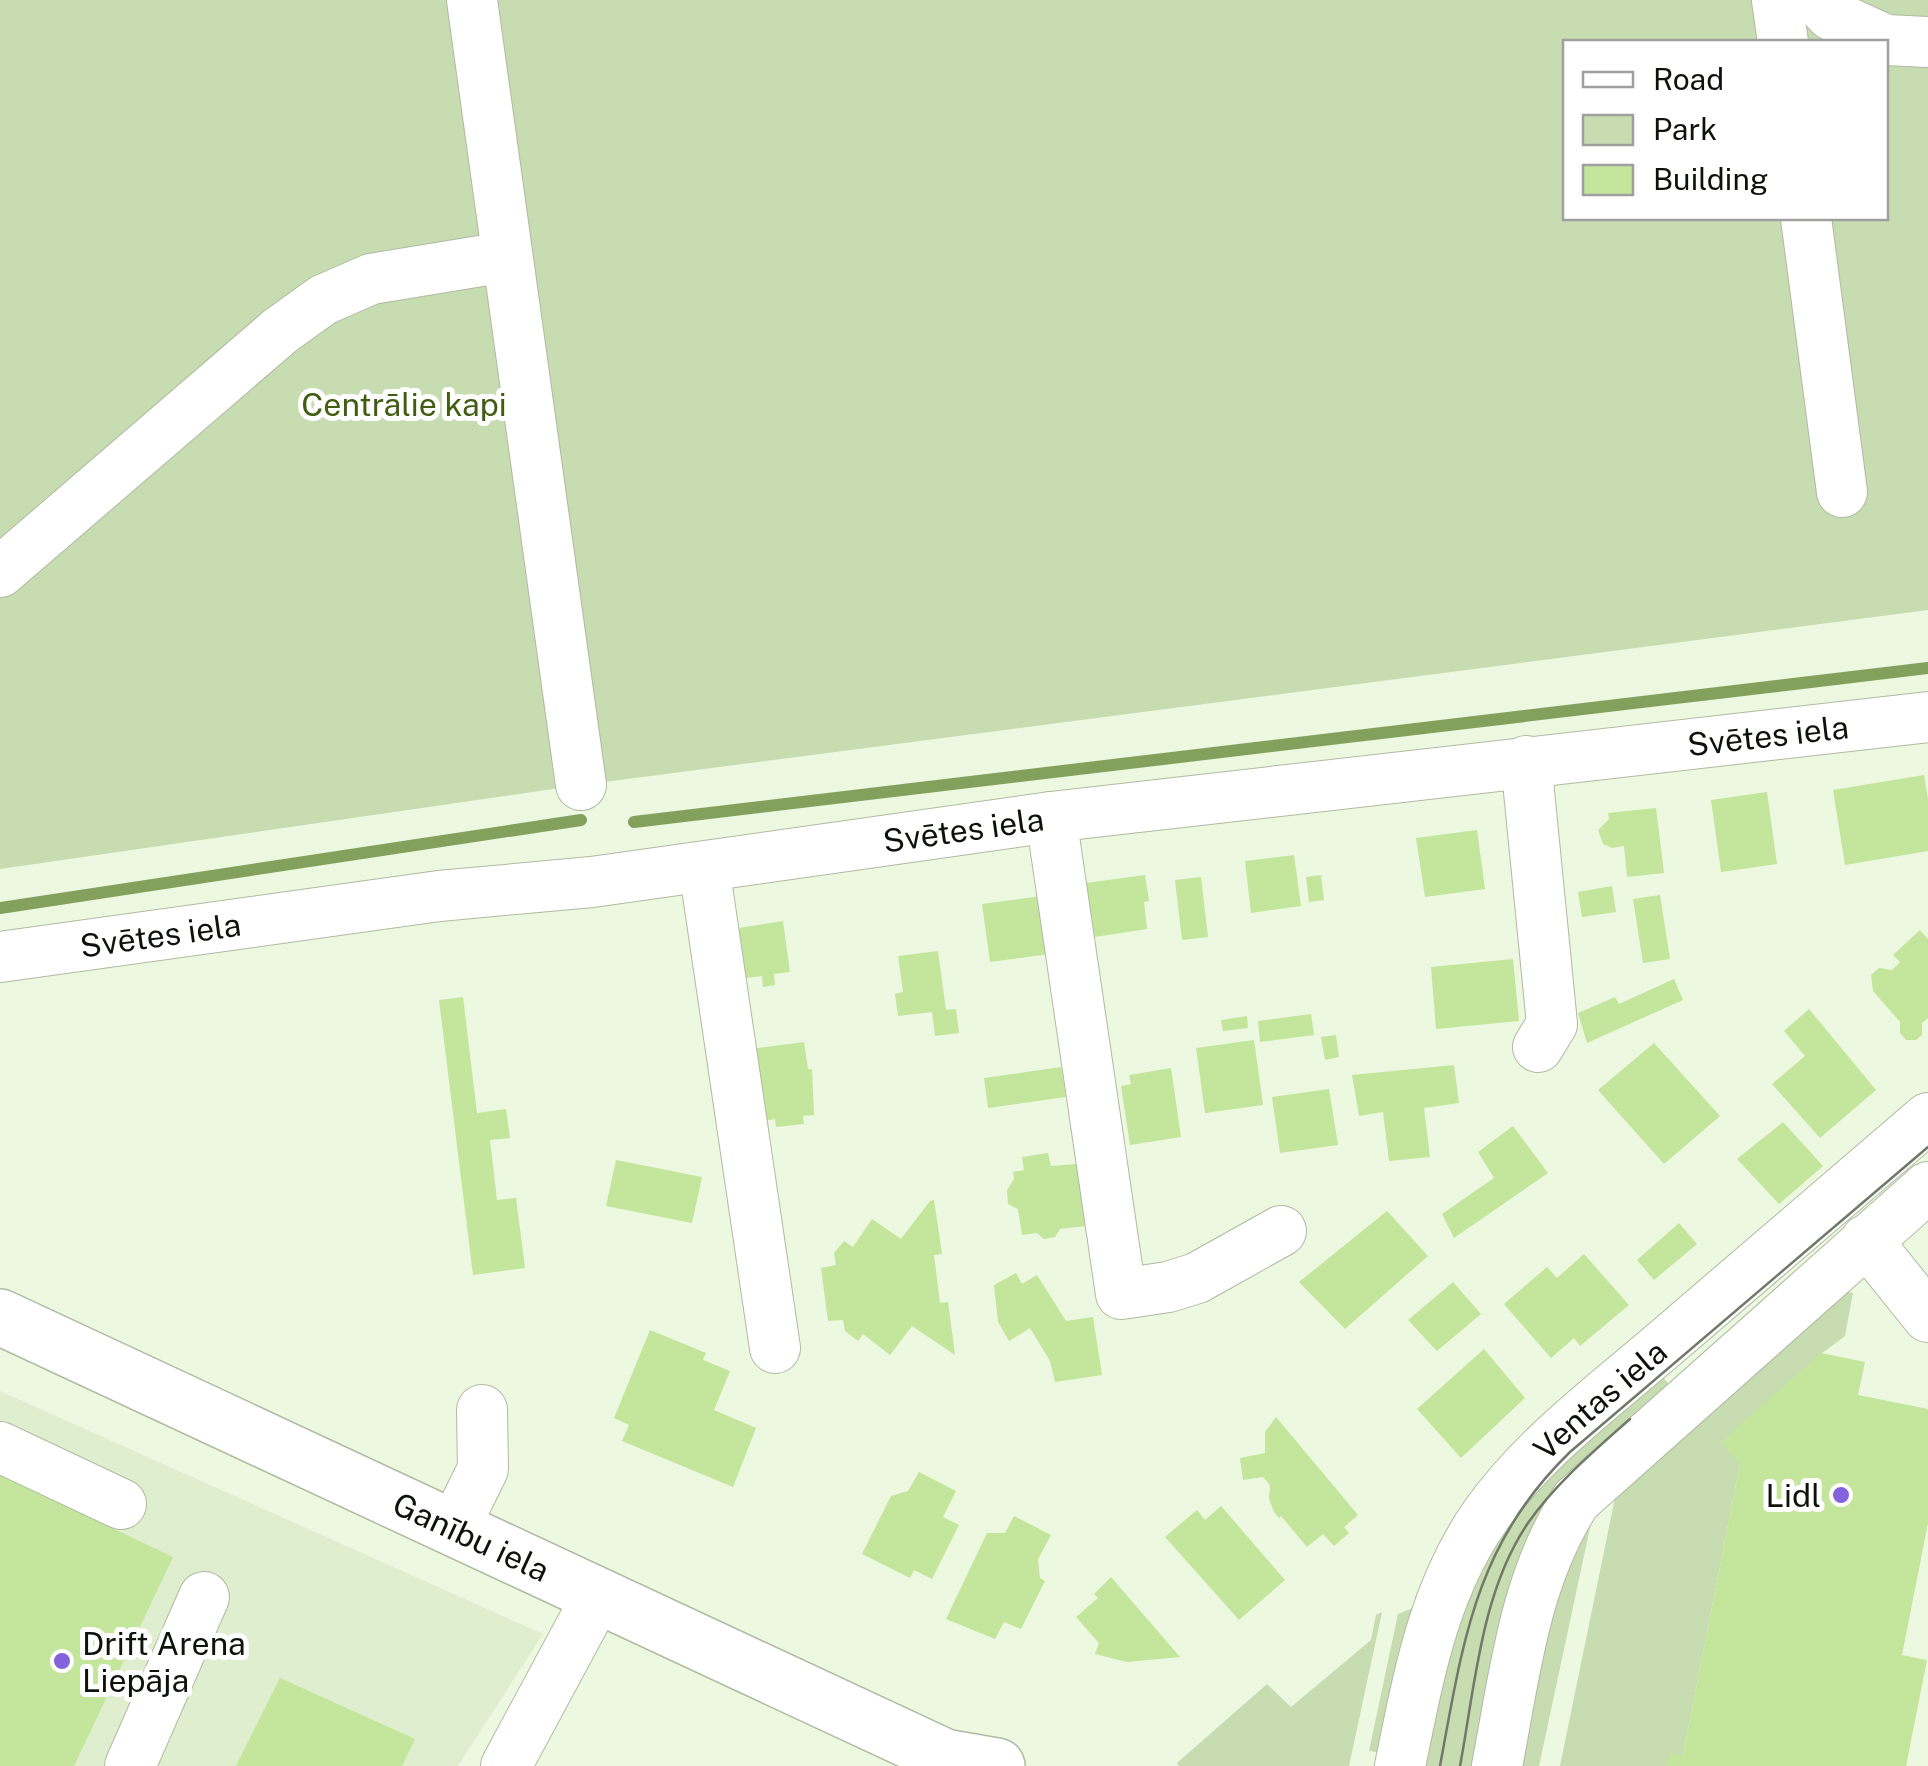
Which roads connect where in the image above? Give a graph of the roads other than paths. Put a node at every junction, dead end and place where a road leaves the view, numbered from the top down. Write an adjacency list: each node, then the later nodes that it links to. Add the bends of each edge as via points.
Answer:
1 (472, 0): 9 (street)
2 (1777, 0): 4 (street)
3 (1817, 0): 5 (street, via 1831,15)
4 (1783, 40)
5 (1886, 40)
6 (1888, 40): 7 (street)
7 (1928, 42)
8 (1806, 220): 10 (street)
9 (505, 257): 11 (street, via 371,279 323,300); 14 (street)
10 (1842, 492)
11 (0, 572)
12 (1928, 717): 13 (street, Svētes iela)
13 (1526, 761): 15 (street, Svētes iela); 18 (street, via 1552,1024)
14 (581, 785)
15 (1051, 817): 16 (street, Svētes iela); 21 (street, via 1121,1294 1196,1278)
16 (704, 867): 17 (street, Svētes iela); 25 (street)
17 (0, 956)
18 (1538, 1047)
19 (1928, 1118): 36 (street, Ventas iela, via 1590,1407 1496,1502 1453,1574 1426,1641)
20 (1928, 1187): 22 (street, Ventas iela)
21 (1281, 1231)
22 (1866, 1240): 24 (street); 37 (street, Ventas iela, via 1576,1500 1530,1598)
23 (0, 1317): 29 (highway, Ganību iela)
24 (1928, 1317)
25 (775, 1348)
26 (482, 1410): 29 (street, via 482,1469)
27 (0, 1447): 28 (street)
28 (121, 1504)
29 (454, 1528): 30 (highway, Ganību iela)
30 (597, 1596): 32 (highway, Ganību iela); 34 (street)
31 (204, 1597): 33 (street)
32 (950, 1761): 35 (highway, Ganību iela)
33 (130, 1766)
34 (506, 1766)
35 (998, 1766)
36 (1400, 1766)
37 (1496, 1766)

